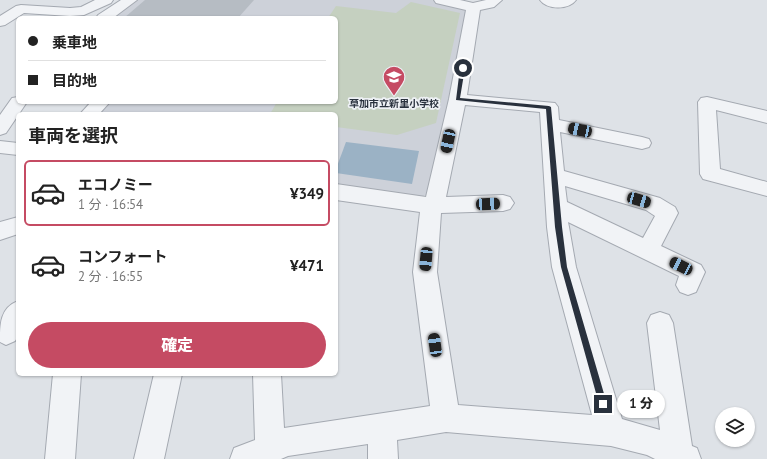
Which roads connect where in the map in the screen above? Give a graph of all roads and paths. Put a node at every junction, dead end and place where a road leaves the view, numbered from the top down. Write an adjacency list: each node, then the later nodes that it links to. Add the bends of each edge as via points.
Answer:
1 (106, 0): 9 (street, via 84,11 21,9)
2 (130, 0): 8 (street)
3 (441, 0): 7 (street)
4 (495, 0): 7 (street)
5 (547, 0): 6 (street, via 565,3)
6 (569, 0)
7 (473, 7): 10 (street)
8 (106, 16)
9 (0, 22)
10 (458, 99): 15 (street, via 549,107); 24 (street, via 436,197)
11 (99, 104): 13 (street)
12 (10, 109): 16 (street)
13 (91, 112)
14 (767, 117): 21 (street, via 708,102 710,174)
15 (550, 124): 17 (street); 20 (street)
16 (0, 129)
17 (642, 143)
18 (0, 147): 19 (street)
19 (16, 149)
20 (555, 176): 25 (street); 28 (street, via 653,204 666,213)
21 (767, 189)
22 (338, 192): 24 (street)
23 (503, 203): 24 (street)
24 (431, 206): 34 (street, via 425,272)
25 (557, 207): 28 (street); 36 (street, via 564,267)
26 (16, 226): 27 (street)
27 (0, 231)
28 (648, 250): 29 (street, via 693,272)
29 (688, 285)
30 (660, 323): 38 (street)
31 (67, 376): 39 (street)
32 (168, 376): 40 (street)
33 (267, 376): 37 (street)
34 (446, 418): 35 (street); 36 (street)
35 (382, 427): 37 (street, via 288,441); 41 (street)
36 (611, 431): 38 (street, via 652,441)
37 (258, 454)
38 (682, 458)
39 (60, 459)
40 (149, 459)
41 (383, 459)

